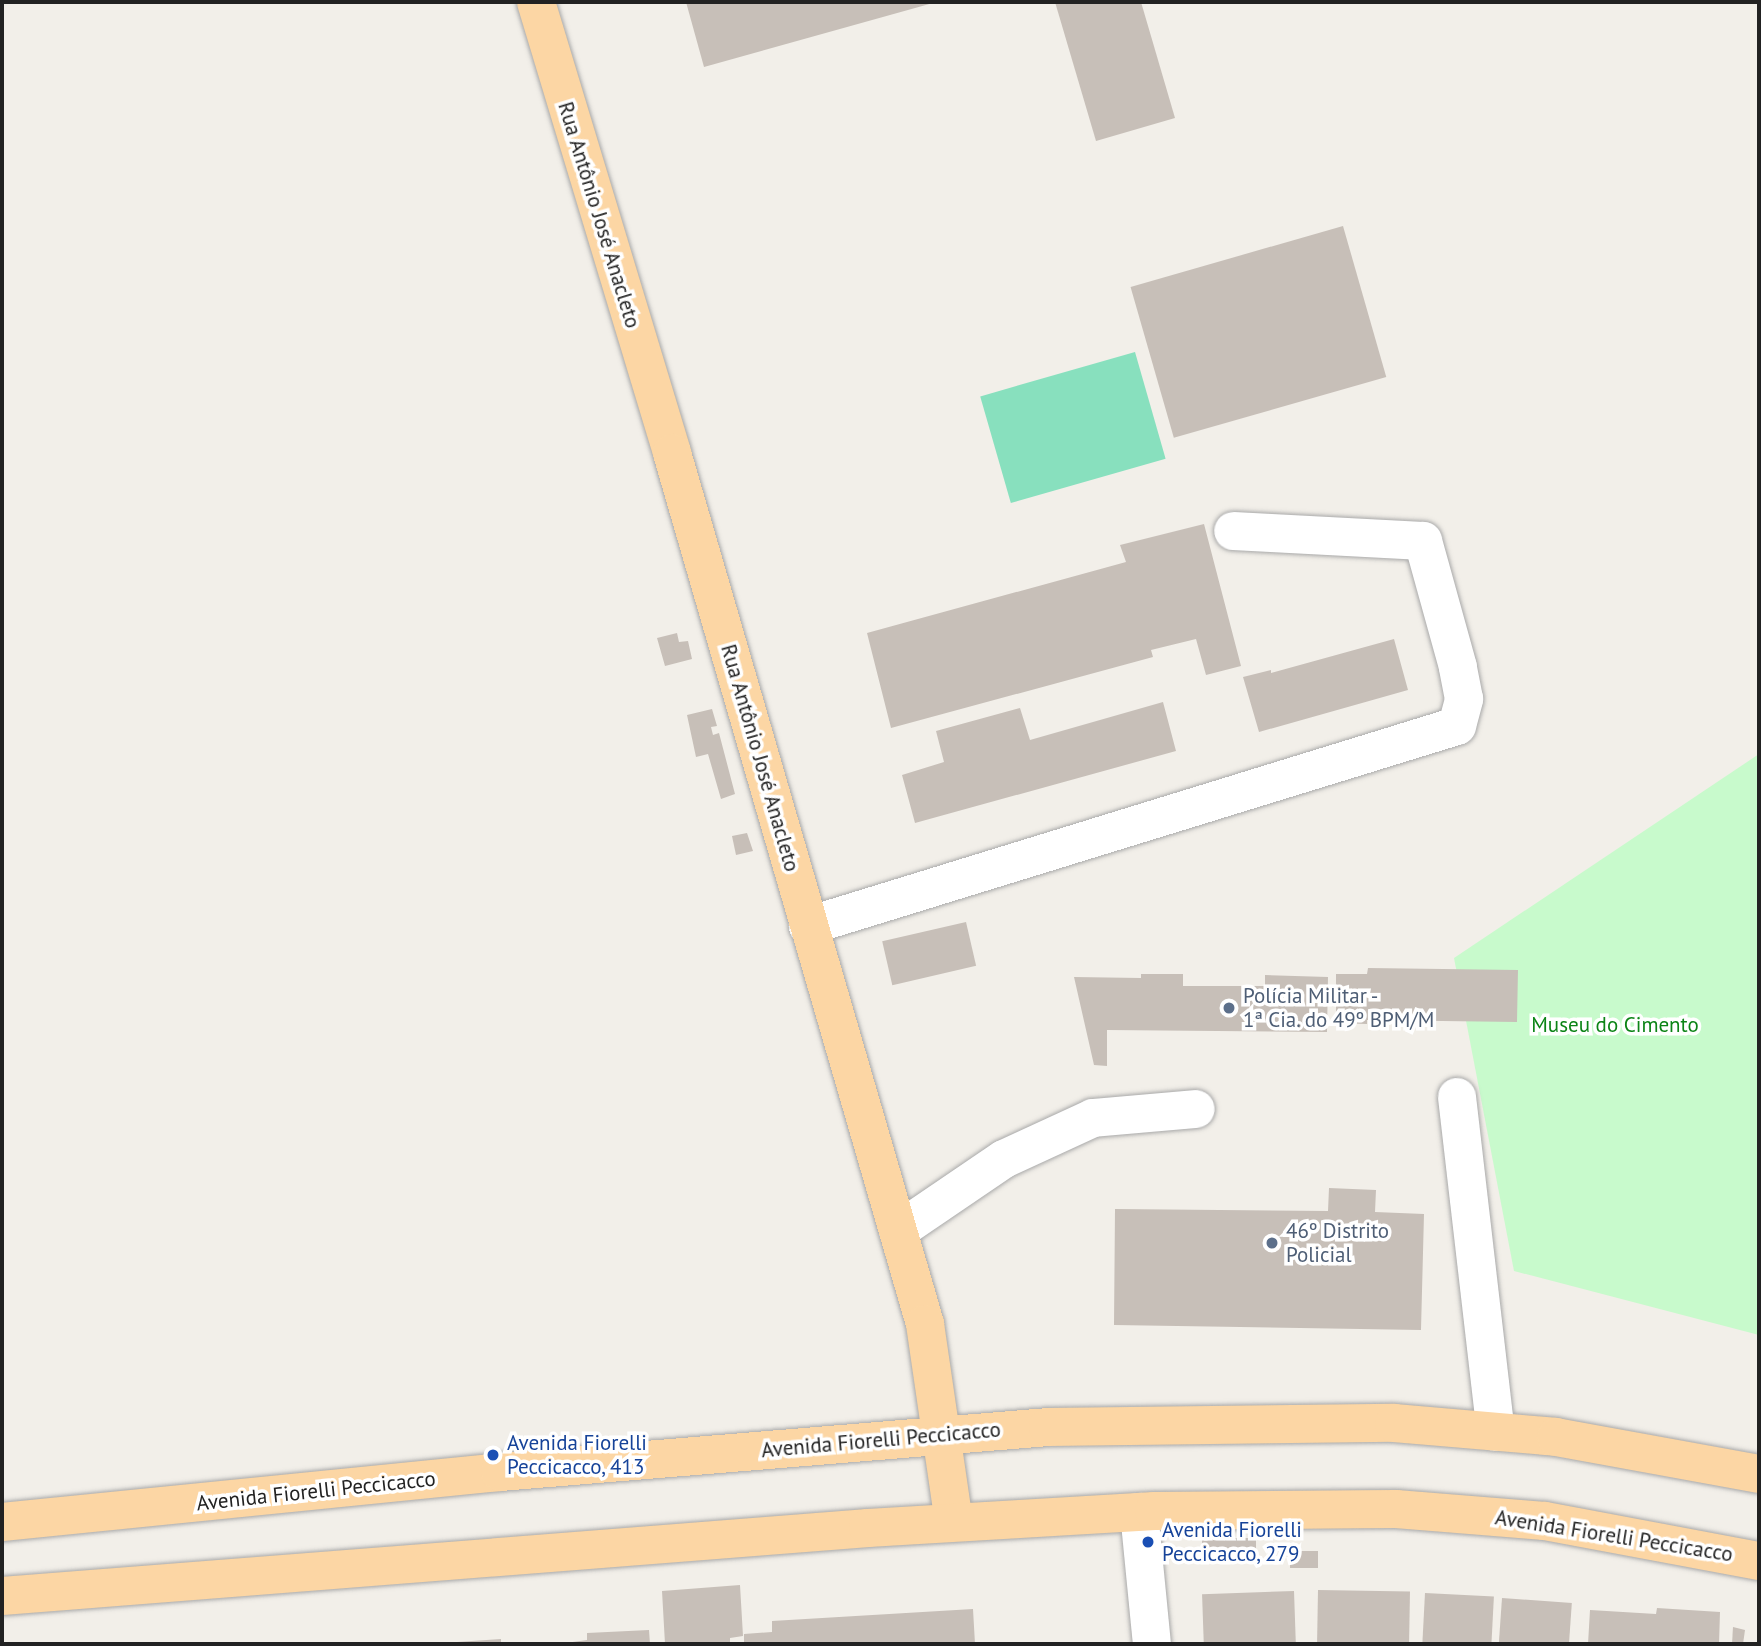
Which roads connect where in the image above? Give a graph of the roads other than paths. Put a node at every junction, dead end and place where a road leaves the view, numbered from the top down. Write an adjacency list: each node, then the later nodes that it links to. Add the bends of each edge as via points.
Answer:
1 (536, 2): 3 (main road, Rua Antônio José Anacleto)
2 (1233, 531): 3 (lane, via 1423,541 1464,699 1457,726)
3 (808, 926): 6 (main road, Rua Antônio José Anacleto)
4 (1457, 1097): 7 (lane)
5 (1196, 1109): 6 (lane, via 1093,1118 1004,1159)
6 (898, 1231): 8 (main road, Rua Antônio José Anacleto, via 925,1324)
7 (1496, 1432): 8 (main road, Avenida Fiorelli Peccicacco, via 1380,1423 1048,1427); 9 (main road, Avenida Fiorelli Peccicacco, via 1556,1437)
8 (941, 1435): 11 (main road, Avenida Fiorelli Peccicacco, via 500,1472); 12 (main road, Rua Antônio José Anacleto)
9 (1759, 1474)
10 (1139, 1512): 12 (main road, Avenida Fiorelli Peccicacco); 13 (main road, Avenida Fiorelli Peccicacco, via 1423,1511 1545,1521); 15 (lane)
11 (2, 1522)
12 (954, 1522): 14 (main road, Avenida Fiorelli Peccicacco)
13 (1759, 1561)
14 (2, 1596)
15 (1152, 1644)

